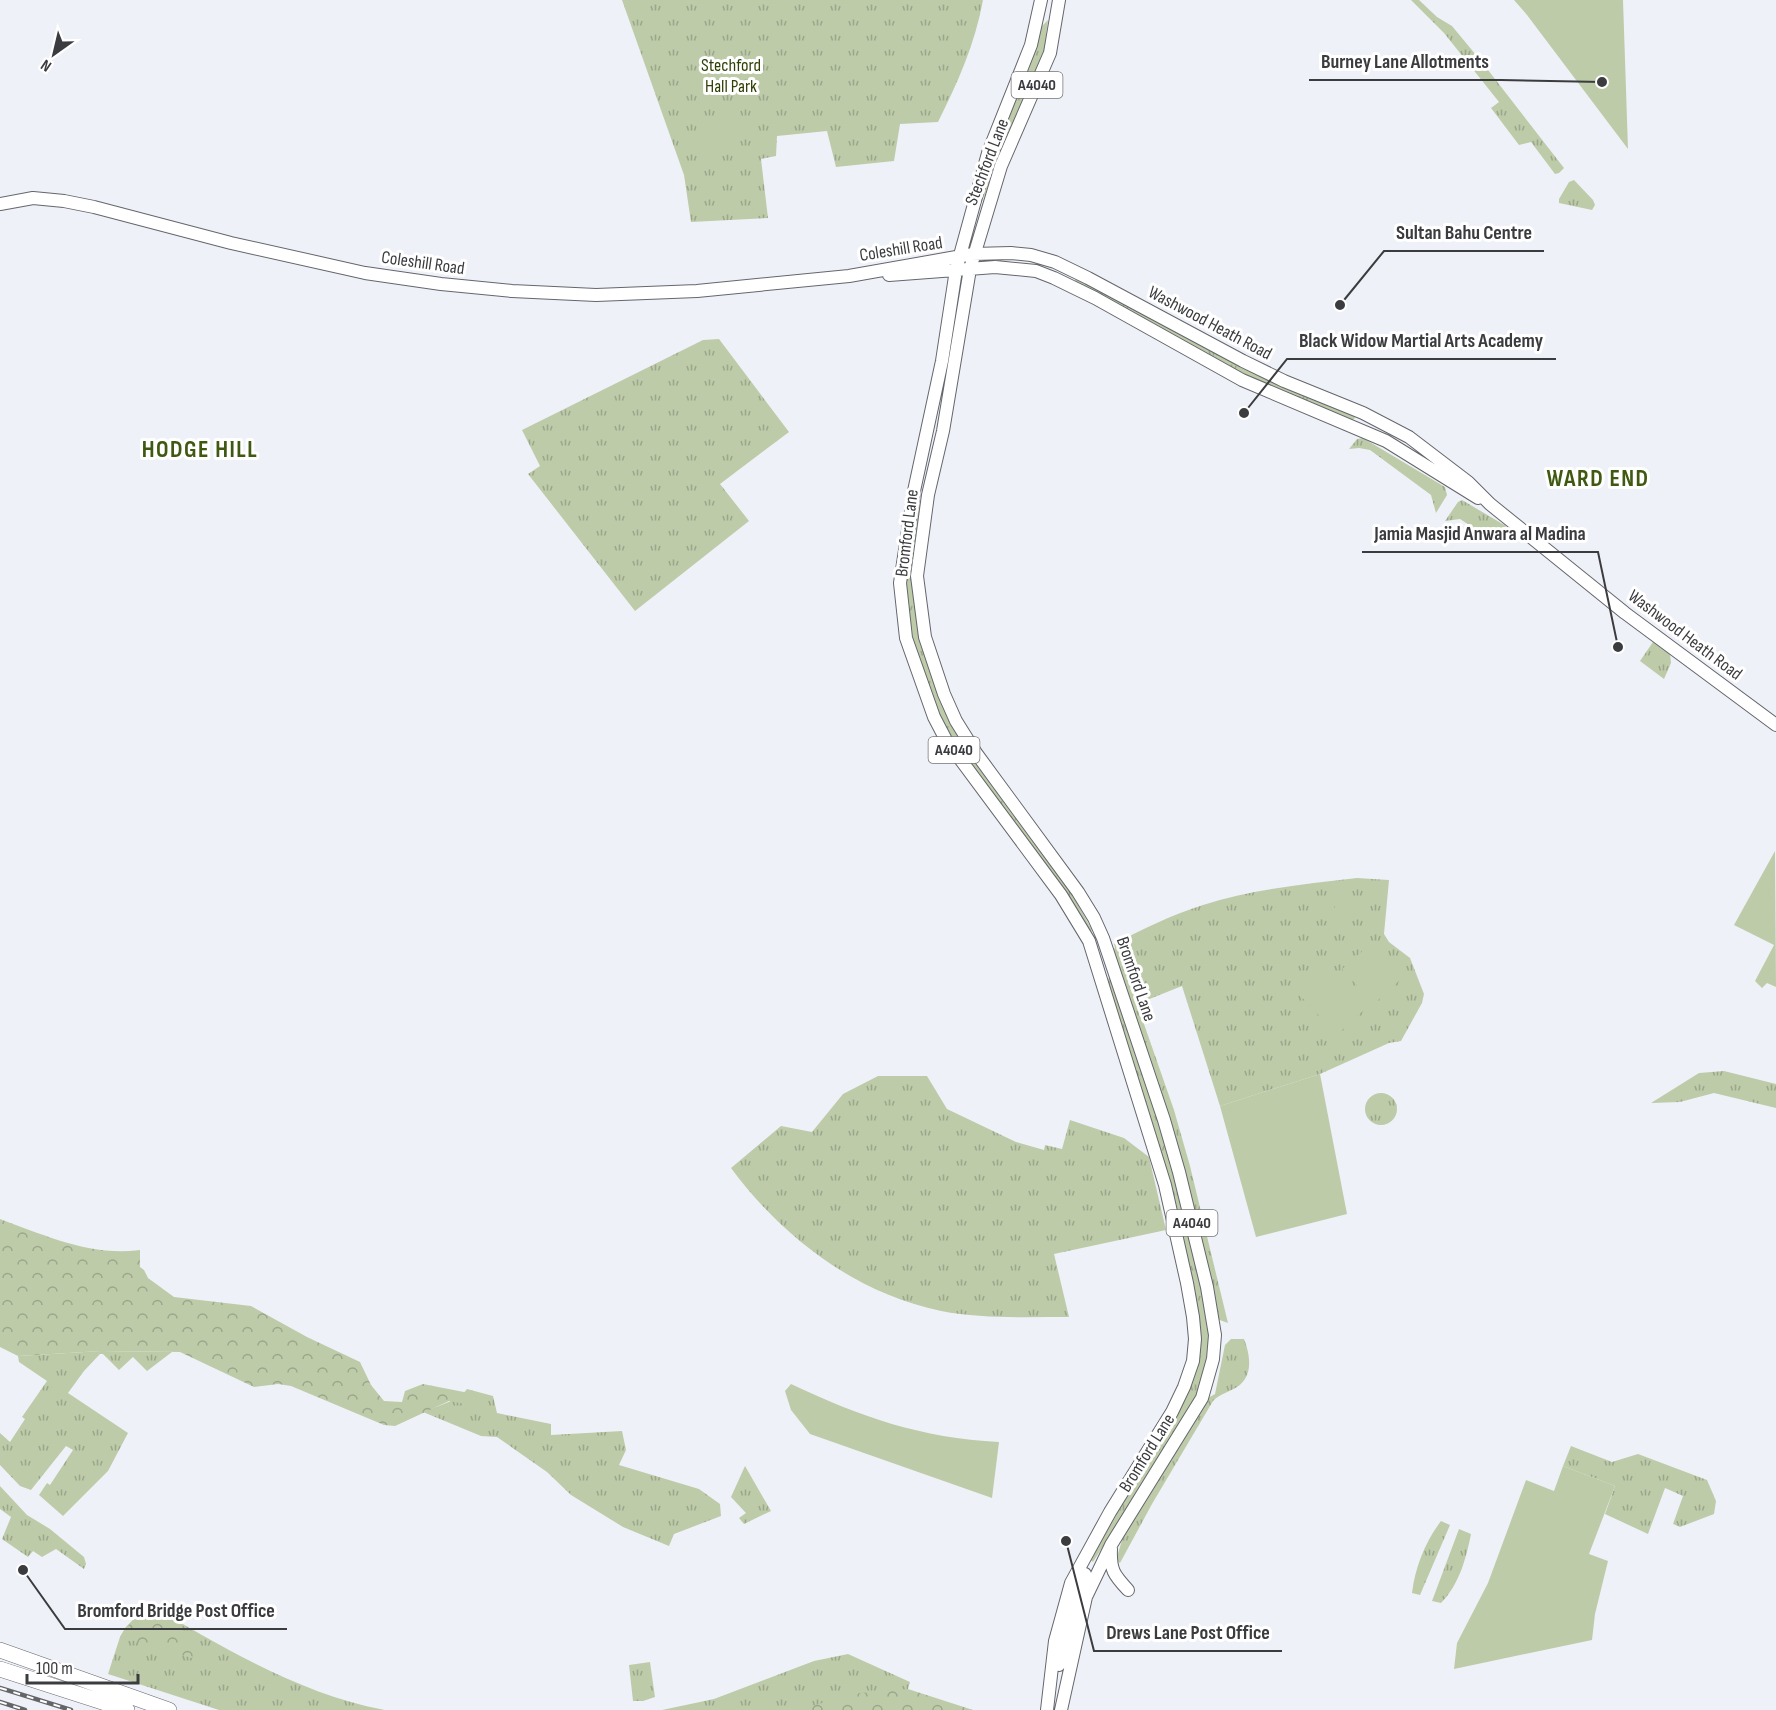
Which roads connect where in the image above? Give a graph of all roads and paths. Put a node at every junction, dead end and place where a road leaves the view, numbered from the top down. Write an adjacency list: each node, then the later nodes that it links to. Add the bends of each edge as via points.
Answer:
1 (1059, 0): 3 (main road, Stechford Lane / A4040)
2 (1040, 5): 3 (main road); 6 (main road, Stechford Lane / A4040, via 1031,45 988,153)
3 (1058, 13): 5 (main road, Stechford Lane / A4040, via 1050,53 1001,166)
4 (0, 204): 6 (main road, Coleshill Road, via 33,198 64,201 365,273 512,291 642,294 849,276 906,275)
5 (973, 254): 6 (main road, Washwood Heath Road); 7 (main road, Stechford Lane / A4040); 8 (main road, Washwood Heath Road, via 1011,253 1054,262 1253,366)
6 (957, 264): 7 (main road, Washwood Heath Road); 10 (main road, Bromford Lane / A4040, via 942,361)
7 (970, 268): 9 (main road, Washwood Heath Road, via 1018,268 1054,278 1242,380); 11 (main road, Bromford Lane / A4040, via 943,431)
8 (1362, 413): 9 (main road); 12 (main road, Washwood Heath Road, via 1409,437)
9 (1357, 428): 12 (main road, Washwood Heath Road, via 1386,441)
10 (914, 491): 11 (main road); 15 (main road, Bromford Lane / A4040, via 900,583 906,638 925,693 946,740 1061,895 1089,941)
11 (928, 495): 14 (main road, Bromford Lane / A4040, via 917,576 925,637 944,694 976,753 1094,918)
12 (1490, 504): 13 (main road, Washwood Heath Road, via 1634,620)
13 (1776, 725)
14 (1170, 1141): 15 (main road); 16 (main road, Bromford Lane / A4040, via 1207,1287 1215,1335 1213,1359 1202,1398)
15 (1154, 1146): 21 (main road, Bromford Lane / A4040, via 1190,1295 1193,1361 1173,1412 1071,1583 1055,1641)
16 (1112, 1545): 18 (main road, via 1113,1573); 24 (main road, Bromford Lane / A4040, via 1082,1609)
17 (1085, 1574): 21 (main road)
18 (1128, 1590)
19 (0, 1650): 23 (highway)
20 (0, 1669): 22 (highway)
21 (1048, 1704)
22 (127, 1710)
23 (169, 1710)
24 (1061, 1710)

